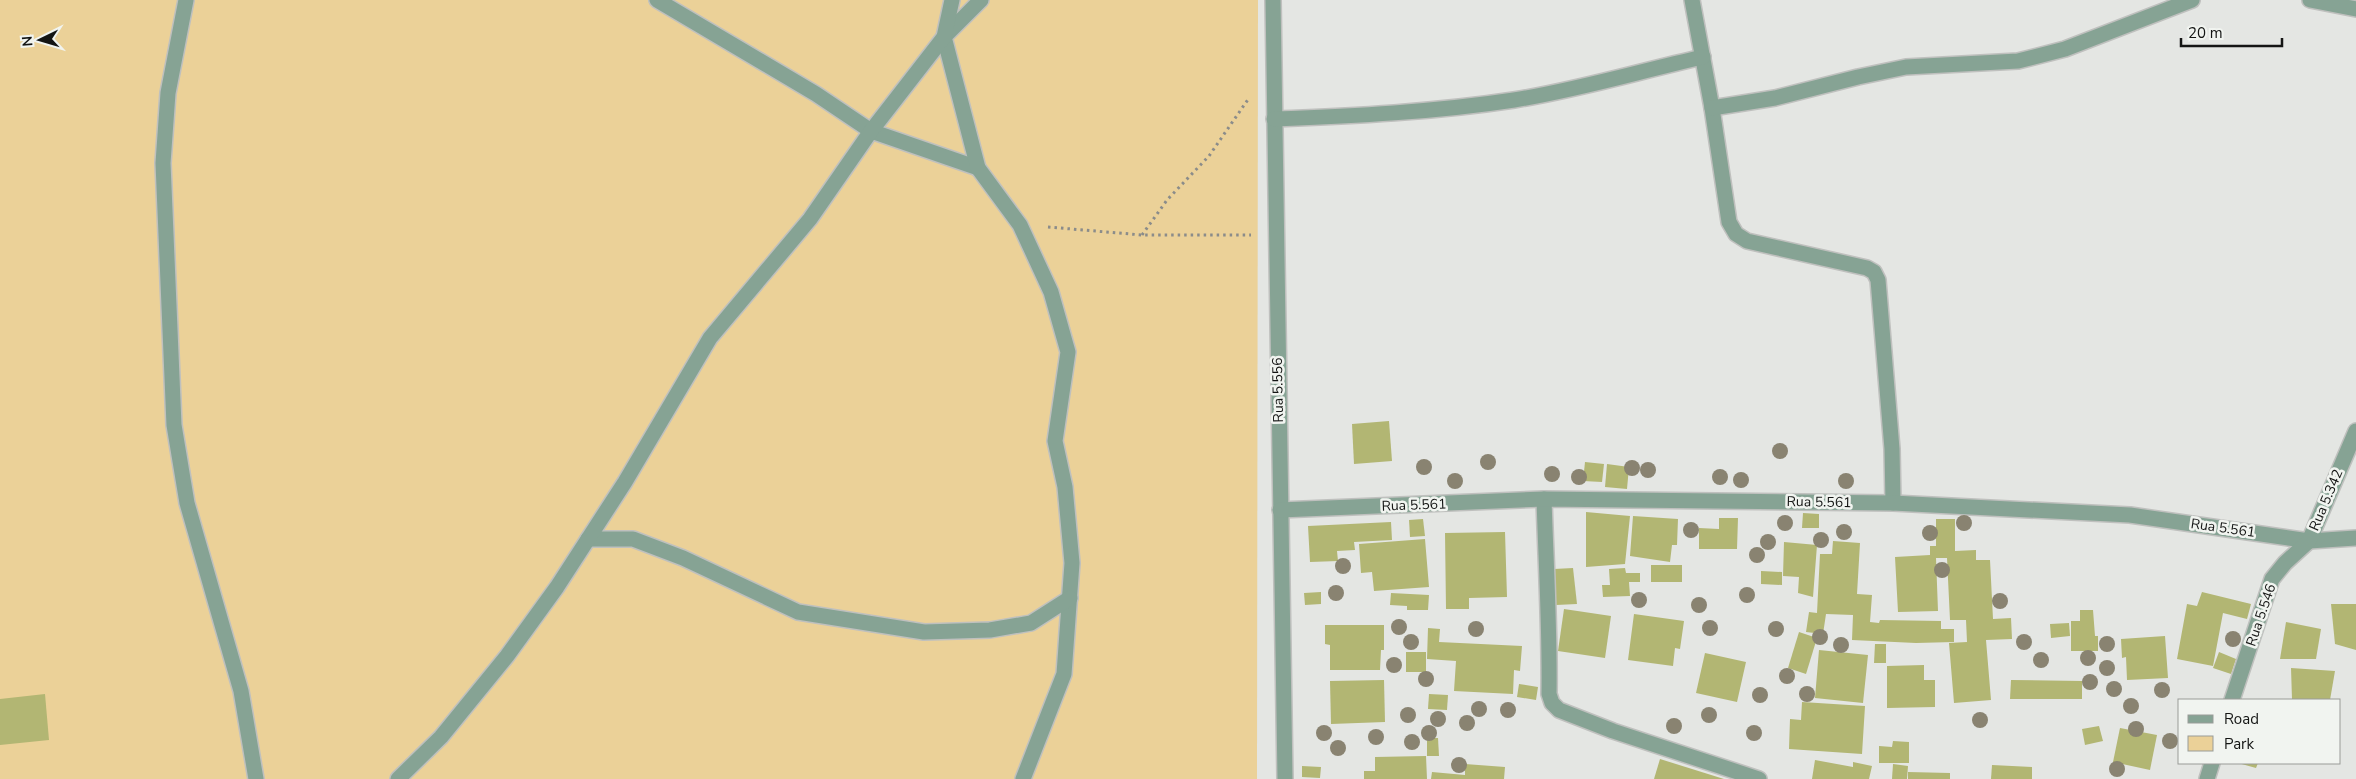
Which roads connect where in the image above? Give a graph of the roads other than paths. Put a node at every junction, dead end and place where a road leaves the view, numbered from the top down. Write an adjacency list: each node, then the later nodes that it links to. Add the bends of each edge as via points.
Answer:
1 (186, 0): 26 (street, via 168,93 163,163 174,425 187,503 241,691)
2 (657, 0): 14 (street, via 816,94)
3 (952, 0): 10 (street)
4 (981, 0): 10 (street)
5 (1273, 0): 13 (street, Rua 5.556)
6 (1692, 0): 11 (street)
7 (2192, 0): 12 (street, via 2065,49 2018,61 1906,67 1776,98)
8 (2310, 0): 9 (street)
9 (2356, 9)
10 (944, 38): 14 (street); 15 (street)
11 (1703, 57): 12 (street); 13 (street, via 1514,100 1376,114)
12 (1712, 108): 18 (street, via 1730,222 1736,234 1747,241 1867,268 1878,280 1892,449)
13 (1274, 119): 19 (street, Rua 5.556)
14 (870, 131): 15 (street); 21 (street, via 810,219 710,338)
15 (978, 168): 23 (street, via 1020,225 1051,292 1068,352 1055,441 1065,487 1072,563)
16 (2356, 431): 22 (street, Rua 5.342)
17 (1544, 500): 18 (street, Rua 5.561); 19 (street, Rua 5.561); 30 (street, via 1550,634 1549,694 1552,703 1559,710 1614,731)
18 (1893, 503): 22 (street, Rua 5.561, via 2130,515)
19 (1280, 510): 29 (street, Rua 5.556)
20 (2356, 538): 22 (street, Rua 5.561)
21 (588, 539): 23 (street, via 633,539 683,558 798,612 924,632 990,630 1031,623); 27 (street, via 507,656 441,737)
22 (2309, 541): 24 (street, Rua 5.546, via 2272,579)
23 (1070, 598): 28 (street, via 1064,674)
24 (2232, 699)
25 (2212, 764): 31 (street)
26 (256, 779)
27 (398, 779)
28 (1023, 779)
29 (1285, 779)
30 (1759, 779)
31 (2206, 779)

